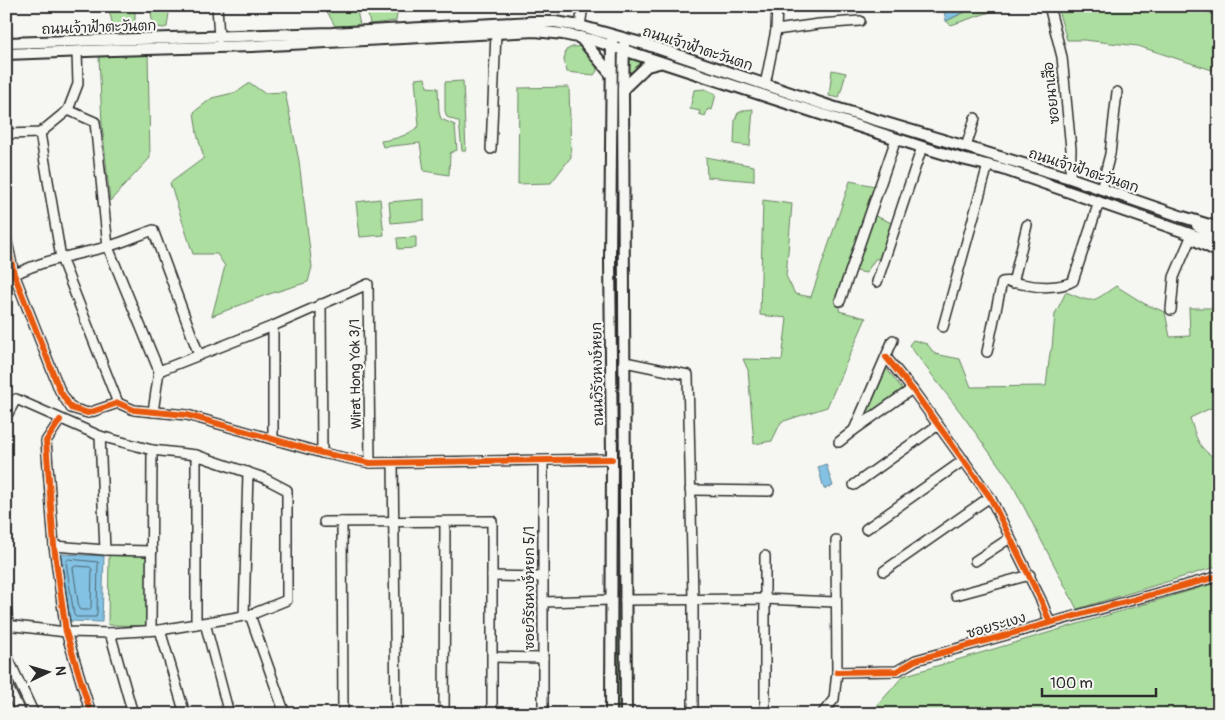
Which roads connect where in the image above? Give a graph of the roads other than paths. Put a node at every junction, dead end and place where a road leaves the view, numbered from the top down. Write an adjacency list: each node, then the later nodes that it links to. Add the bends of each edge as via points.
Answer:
1 (217, 6): 11 (street)
2 (583, 6): 6 (street)
3 (777, 6): 7 (street)
4 (1049, 6): 32 (street, ซอยนาเสือ, via 1062,57 1071,149)
5 (860, 21): 7 (street)
6 (580, 26): 9 (main road, ถนนเจ้าฟ้าตะวันตก); 11 (main road, ถนนเจ้าฟ้าตะวันตก, via 532,22)
7 (776, 30): 20 (street)
8 (496, 33): 10 (main road, ถนนเจ้าฟ้าตะวันตก, via 535,31); 16 (main road, ถนนเจ้าฟ้าตะวันตก); 30 (street)
9 (612, 35): 12 (main road, ถนนเจ้าฟ้าตะวันตก); 14 (main road, ถนนวิรัชหงษ์หยก)
10 (580, 37): 14 (main road, ถนนเจ้าฟ้าตะวันตก); 19 (main road)
11 (219, 38): 13 (main road, ถนนเจ้าฟ้าตะวันตก)
12 (625, 39): 15 (main road, ถนนวิรัชหงษ์หยก); 20 (main road, ถนนเจ้าฟ้าตะวันตก)
13 (6, 43)
14 (612, 46): 15 (main road, ถนนเจ้าฟ้าตะวันตก); 19 (main road, ถนนวิรัชหงษ์หยก)
15 (624, 50): 18 (main road, ถนนเจ้าฟ้าตะวันตก); 21 (main road, ถนนวิรัชหงษ์หยก)
16 (77, 52): 17 (main road, ถนนเจ้าฟ้าตะวันตก); 23 (street, via 78,84)
17 (6, 54)
18 (668, 64): 21 (main road, via 647,66); 27 (main road, ถนนเจ้าฟ้าตะวันตก)
19 (610, 73): 46 (main road, ถนนวิรัชหงษ์หยก)
20 (765, 85): 29 (main road, ถนนเจ้าฟ้าตะวันตก)
21 (623, 89): 47 (main road, ถนนวิรัชหงษ์หยก)
22 (1117, 92): 33 (street, via 1110,154)
23 (68, 110): 25 (street); 43 (street, via 95,122)
24 (975, 118): 29 (street)
25 (40, 133): 26 (street); 45 (street)
26 (6, 134)
27 (896, 139): 28 (main road, ถนนเจ้าฟ้าตะวันตก); 51 (street)
28 (922, 147): 31 (main road, ถนนเจ้าฟ้าตะวันตก); 49 (street)
29 (966, 147): 32 (main road, ถนนเจ้าฟ้าตะวันตก)
30 (491, 149)
31 (988, 165): 34 (main road, ถนนเจ้าฟ้าตะวันตก); 55 (street)
32 (1070, 178): 33 (main road, ถนนเจ้าฟ้าตะวันตก)
33 (1101, 189): 35 (main road, ถนนเจ้าฟ้าตะวันตก)
34 (1099, 202): 38 (main road, ถนนเจ้าฟ้าตะวันตก); 50 (street, via 1073,281 1044,286)
35 (1183, 218): 37 (main road); 41 (main road)
36 (1026, 225): 50 (street)
37 (1219, 228)
38 (1179, 230): 40 (main road); 42 (main road)
39 (6, 237): 48 (street)
40 (1191, 237): 44 (main road); 53 (street, via 1174,277)
41 (1219, 237)
42 (1219, 244)
43 (108, 247): 45 (street); 58 (street, via 153,230); 61 (street)
44 (1219, 252)
45 (61, 258): 48 (street); 63 (street)
46 (610, 259): 47 (main road); 75 (main road, ถนนวิรัชหงษ์หยก)
47 (624, 259): 60 (main road, ถนนวิรัชหงษ์หยก)
48 (10, 277): 63 (street, via 60,391 71,408 88,413)
49 (877, 282)
50 (1013, 283): 57 (street, via 1004,281 1001,286)
51 (840, 301)
52 (321, 304): 54 (street); 73 (street); 79 (street, Wirat Hong Yok 3/1, via 368,284)
53 (1171, 310)
54 (273, 326): 58 (street); 70 (street)
55 (943, 327)
56 (893, 340): 59 (street)
57 (987, 352)
58 (199, 354): 61 (street)
59 (886, 357): 62 (street); 68 (street)
60 (625, 362): 82 (street, via 688,375); 90 (main road, ถนนวิรัชหงษ์หยก)
61 (159, 371): 64 (street)
62 (912, 389): 67 (street); 68 (street)
63 (118, 403): 64 (street, via 134,410)
64 (153, 412): 70 (street, via 187,415)
65 (6, 417): 66 (street, via 16,399)
66 (60, 420): 69 (street); 94 (street, via 46,441)
67 (938, 425): 76 (street); 81 (street)
68 (854, 430): 71 (street)
69 (100, 436): 72 (street); 95 (street)
70 (273, 439): 73 (street)
71 (839, 442)
72 (152, 450): 74 (street); 96 (street)
73 (322, 453): 79 (street)
74 (196, 455): 80 (street); 113 (street)
75 (612, 459): 77 (street); 89 (main road, ถนนวิรัชหงษ์หยก)
76 (964, 460): 84 (street); 91 (street)
77 (543, 461): 78 (street); 103 (street, ซอยวิรัชหงษ์หยก 5/1)
78 (393, 462): 79 (street); 87 (street)
79 (370, 463)
80 (248, 472): 112 (street); 112 (street, via 287,490 287,600)
81 (854, 485)
82 (690, 490): 83 (street); 105 (street)
83 (769, 490)
84 (990, 497): 92 (street); 99 (street)
85 (324, 522): 86 (street)
86 (342, 522): 87 (street); 131 (street)
87 (393, 522): 88 (street); 132 (street)
88 (445, 522): 101 (street, via 492,521); 133 (street)
89 (612, 524): 90 (main road); 107 (main road, ถนนวิรัชหงษ์หยก)
90 (626, 524): 108 (main road, ถนนวิรัชหงษ์หยก)
91 (866, 530)
92 (1010, 538): 98 (street); 100 (street)
93 (836, 540): 110 (street)
94 (54, 546): 95 (street); 117 (street)
95 (105, 550): 96 (street)
96 (152, 551): 116 (street)
97 (764, 556): 106 (street)
98 (975, 561)
99 (884, 571)
100 (1030, 575): 104 (street); 114 (street)
101 (492, 576): 103 (street); 120 (street)
102 (1219, 576): 114 (street, ซอยระเงง)
103 (543, 578): 109 (street, ซอยวิรัชหงษ์หยก 5/1)
104 (956, 595)
105 (693, 599): 106 (street); 108 (street); 138 (street)
106 (764, 599): 110 (street); 139 (street)
107 (610, 600): 109 (street); 136 (main road, ถนนวิรัชหงษ์หยก)
108 (625, 600): 137 (main road, ถนนวิรัชหงษ์หยก)
109 (543, 602): 121 (street, ซอยวิรัชหงษ์หยก 5/1)
110 (835, 602): 122 (street)
111 (6, 608): 115 (street)
112 (247, 616): 113 (street); 130 (street)
113 (201, 623): 116 (street); 129 (street)
114 (1050, 623): 122 (street, ซอยระเงง, via 916,660 896,671)
115 (7, 625): 117 (street)
116 (155, 630): 118 (street); 128 (street)
117 (66, 632): 118 (street); 126 (street)
118 (110, 633): 127 (street)
119 (6, 654): 125 (street)
120 (493, 657): 121 (street); 134 (street)
121 (543, 658): 135 (street, ซอยวิรัชหงษ์หยก 5/1)
122 (837, 672): 140 (street, via 834,699)
123 (6, 683): 124 (street)
124 (19, 714)
125 (34, 714)
126 (91, 714)
127 (133, 714)
128 (185, 714)
129 (229, 714)
130 (286, 714)
131 (343, 714)
132 (396, 714)
133 (444, 714)
134 (492, 714)
135 (543, 714)
136 (611, 714)
137 (626, 714)
138 (693, 714)
139 (765, 714)
140 (822, 714)

